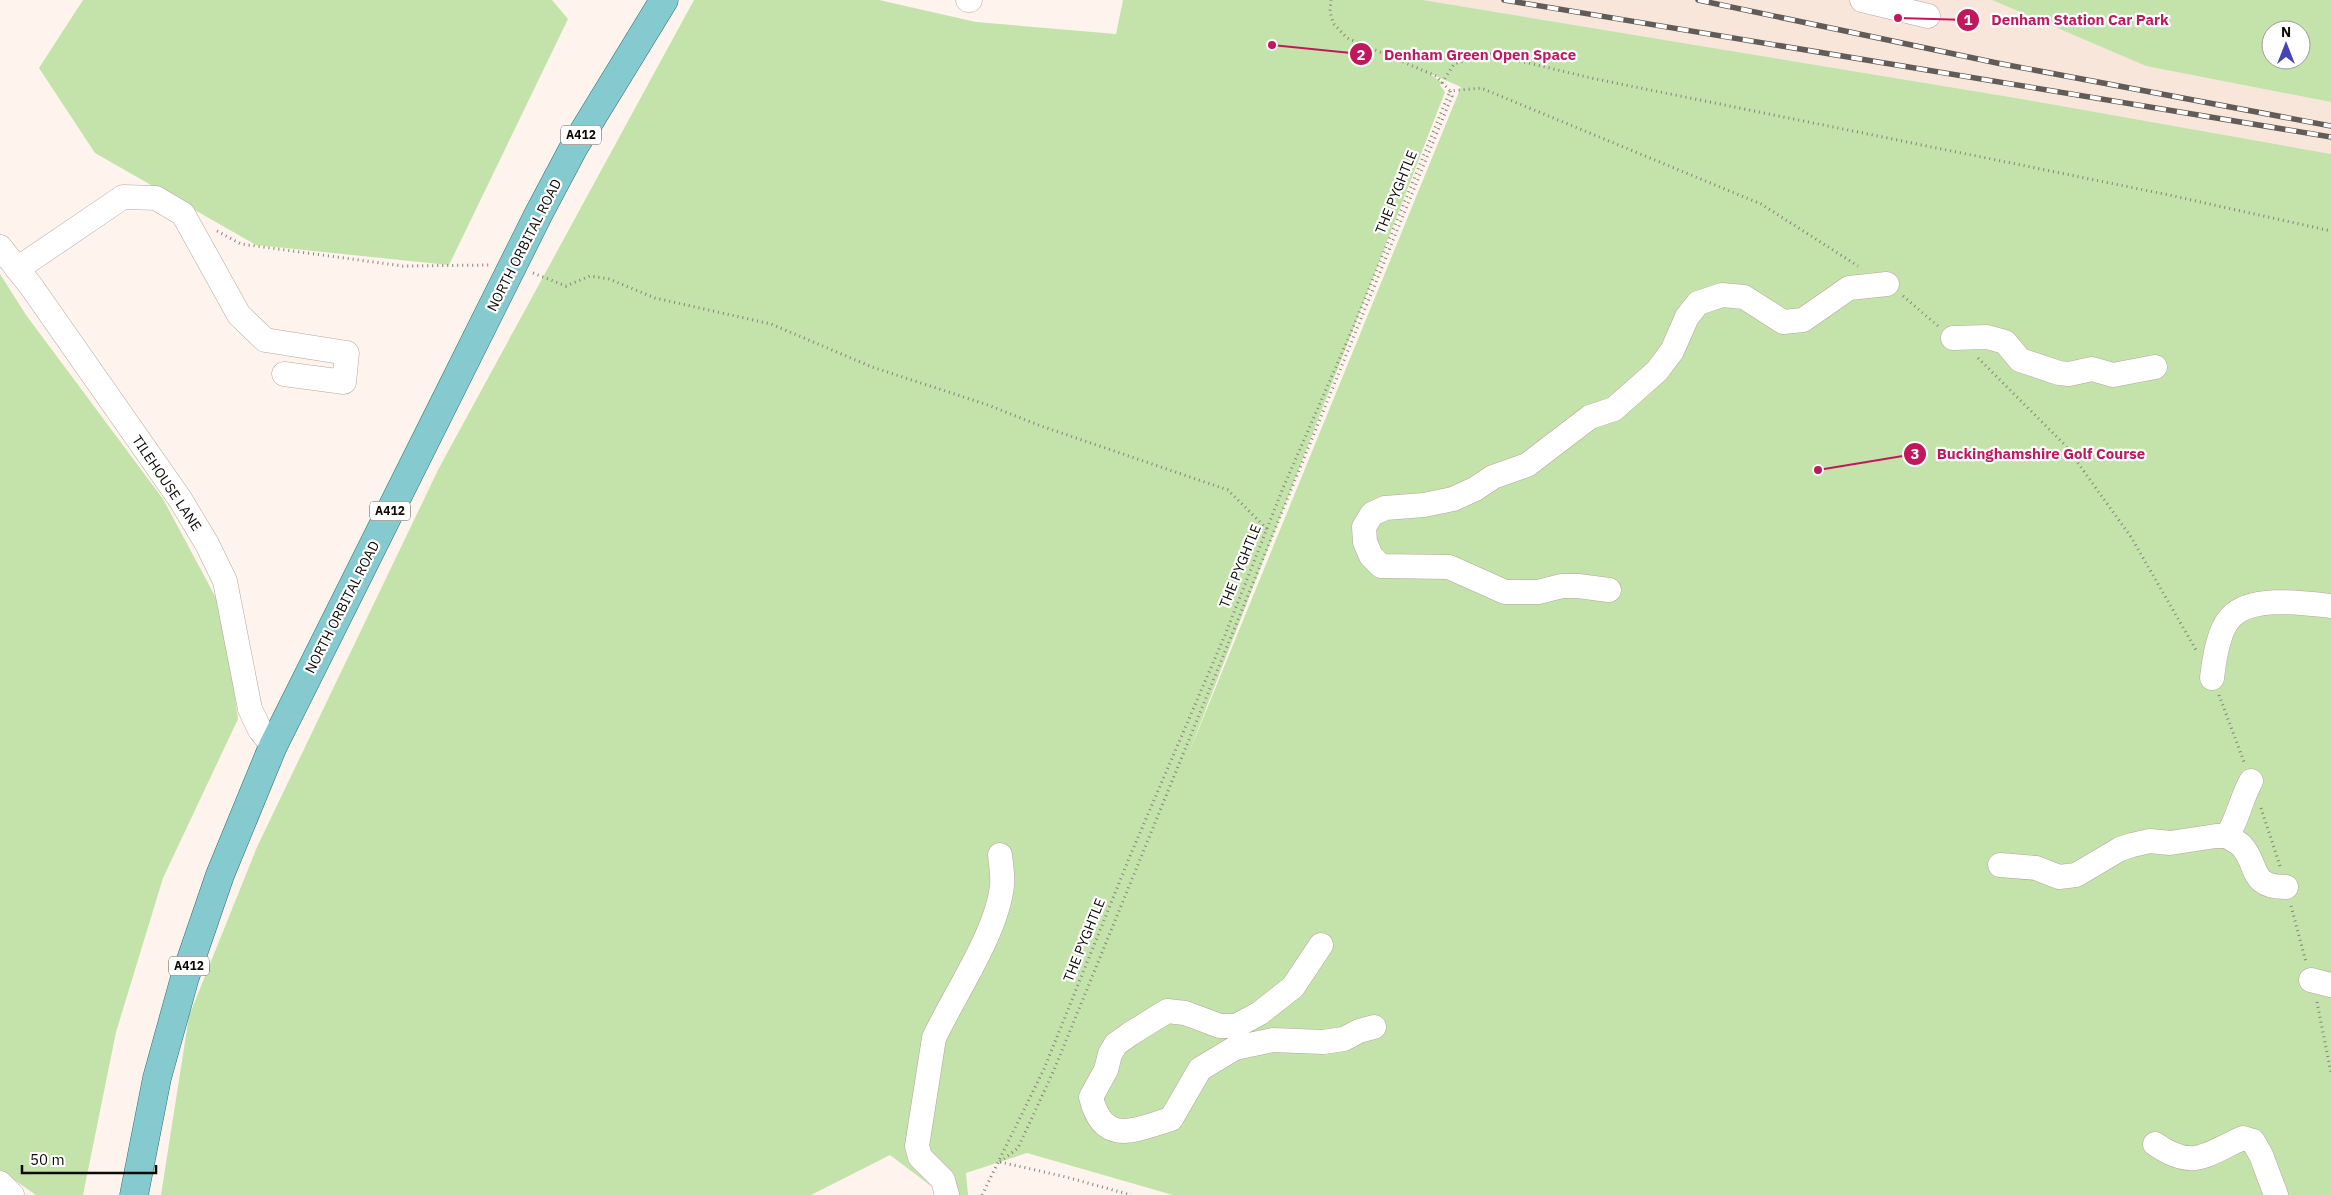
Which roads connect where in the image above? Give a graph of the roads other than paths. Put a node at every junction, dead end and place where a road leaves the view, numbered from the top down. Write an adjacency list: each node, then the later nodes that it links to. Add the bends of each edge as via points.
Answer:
1 (664, 0): 13 (main road, NORTH ORBITAL ROAD / A412, via 574,147)
2 (1862, 0): 3 (street)
3 (1928, 16)
4 (0, 247): 5 (street, TILEHOUSE LANE)
5 (17, 269): 9 (street, via 123,197 156,198 183,214 239,315 265,340 347,353 344,382); 13 (street, TILEHOUSE LANE, via 180,499 207,544 225,581 250,709 260,730)
6 (1887, 284): 10 (street, via 1849,288 1803,320 1783,322 1744,297 1722,295 1698,302 1687,317 1672,351 1657,371 1614,409 1590,417 1527,466 1493,477 1453,498 1424,505 1385,508 1372,514 1364,527 1365,542 1371,556 1381,566 1449,567 1505,592 1538,592 1562,586)
7 (1953, 338): 8 (street, via 1987,337 2005,342 2020,360 2059,373 2092,369 2113,375)
8 (2155, 367)
9 (284, 374)
10 (1609, 590)
11 (2331, 606): 12 (street, via 2296,602 2254,604 2230,617 2216,646)
12 (2212, 678)
13 (273, 746): 24 (main road, NORTH ORBITAL ROAD / A412, via 220,875 185,977 157,1078)
14 (2251, 781): 15 (street)
15 (2227, 836): 17 (street, via 2170,843 2150,841 2120,848 2076,875 2059,877 2036,868); 18 (street, via 2241,845 2260,881 2272,888)
16 (1000, 855): 25 (street, via 1002,884 996,914 934,1038 930,1057 917,1146 920,1157 942,1180)
17 (2000, 865)
18 (2286, 888)
19 (1321, 945): 20 (street, via 1293,987 1260,1013 1236,1026 1220,1026 1184,1013 1168,1012 1116,1044 1091,1097 1101,1123 1113,1130 1130,1132 1171,1120 1200,1069 1234,1048 1273,1040 1336,1040)
20 (1374, 1027)
21 (2155, 1144): 26 (street, via 2168,1153 2192,1160 2244,1138 2253,1141)
22 (0, 1183): 23 (street)
23 (12, 1195)
24 (134, 1195)
25 (947, 1195)
26 (2276, 1195)

